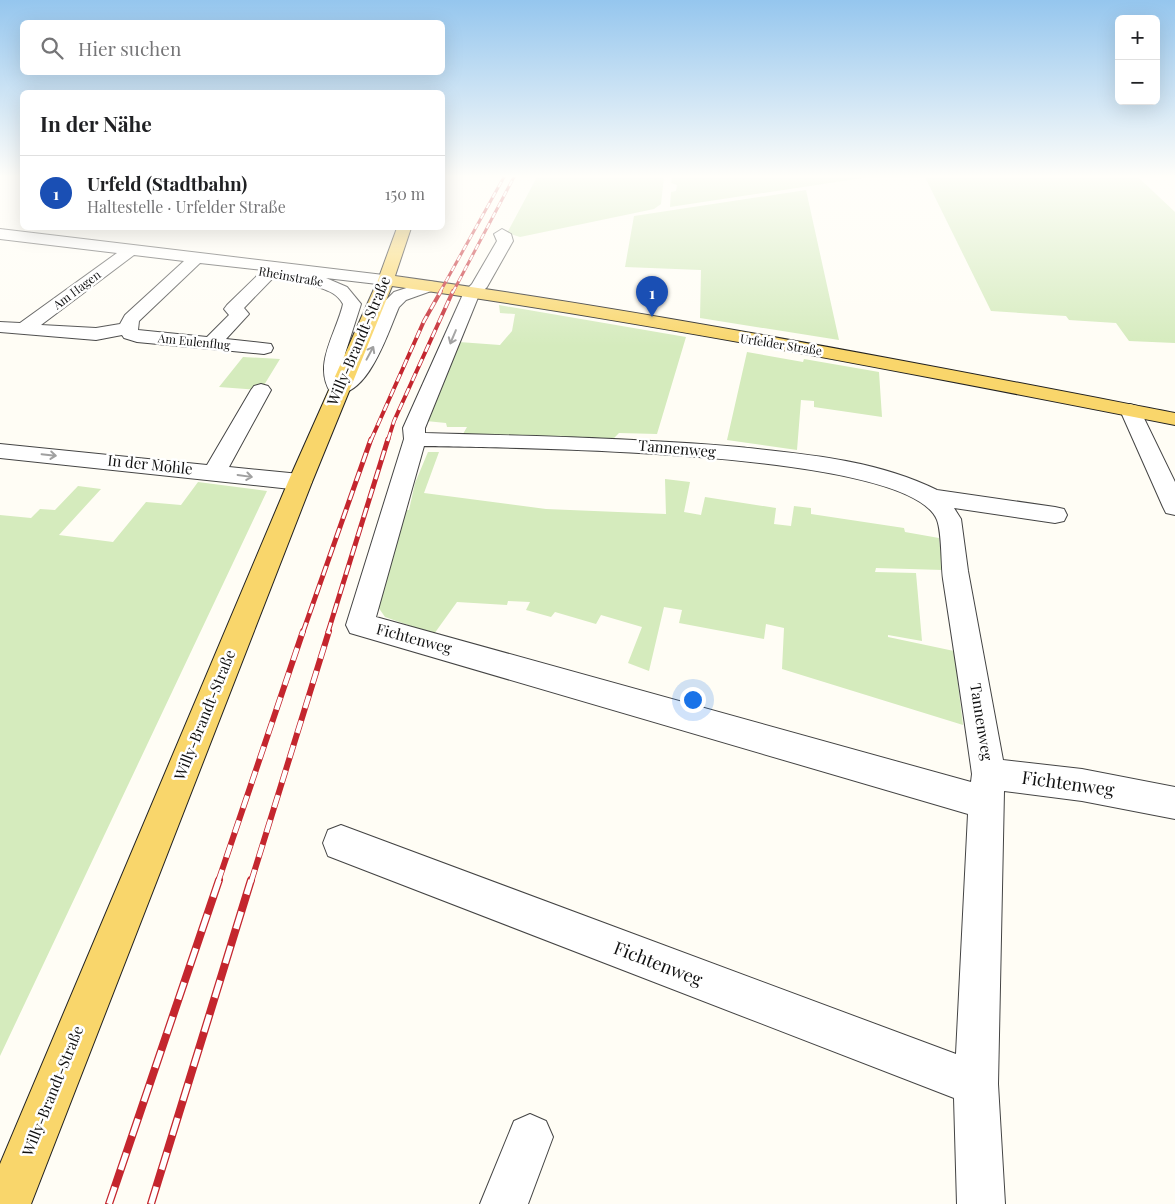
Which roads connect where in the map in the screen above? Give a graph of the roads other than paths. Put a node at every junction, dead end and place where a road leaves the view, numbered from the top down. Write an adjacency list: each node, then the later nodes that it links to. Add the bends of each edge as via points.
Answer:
1 (402, 233): 8 (main road, Willy-Brandt-Straße)
2 (502, 234): 10 (street, via 506,237 505,242 479,286)
3 (2, 236): 4 (street, Rheinstraße)
4 (130, 250): 5 (street, Rheinstraße); 13 (street, Am Hagen)
5 (195, 259): 6 (street, Rheinstraße); 12 (street, via 132,319)
6 (230, 263): 7 (street, Rheinstraße); 8 (street, Rheinstraße)
7 (268, 274): 14 (street, via 233,309 240,314); 16 (street, Rheinstraße, via 328,284 349,297 351,316 333,370)
8 (386, 280): 9 (main road, Urfelder Straße); 16 (main road, Willy-Brandt-Straße)
9 (428, 286): 10 (main road, Urfelder Straße); 16 (street, one-way to 9, via 362,370 391,305 400,296)
10 (472, 292): 18 (main road, Urfelder Straße, via 847,355); 20 (street, one-way to 20, via 414,428)
11 (0, 328): 13 (street)
12 (128, 328): 13 (street, via 96,334); 14 (street, Am Eulenflug, via 137,336)
13 (24, 329)
14 (211, 344): 15 (street, Am Eulenflug)
15 (264, 348)
16 (338, 389): 23 (main road, Willy-Brandt-Straße)
17 (260, 390): 22 (street)
18 (1130, 410): 19 (main road, Urfelder Straße); 25 (street)
19 (1175, 419)
20 (415, 439): 24 (street, Tannenweg, via 650,446 787,459 875,475); 27 (street, Fichtenweg, via 360,626 381,629 679,713)
21 (0, 451): 22 (street, In der Mohle, one-way to 22)
22 (215, 472): 23 (street, In der Mohle, one-way to 23)
23 (300, 482): 32 (main road, Willy-Brandt-Straße)
24 (932, 497): 26 (street, Tannenweg); 27 (street, Tannenweg, via 949,519)
25 (1175, 508)
26 (1055, 515)
27 (987, 788): 28 (street, Fichtenweg, via 1043,778); 30 (street)
28 (1175, 803)
29 (340, 844): 30 (street, Fichtenweg)
30 (976, 1084): 34 (street)
31 (530, 1137): 33 (street)
32 (7, 1204)
33 (504, 1204)
34 (981, 1204)

